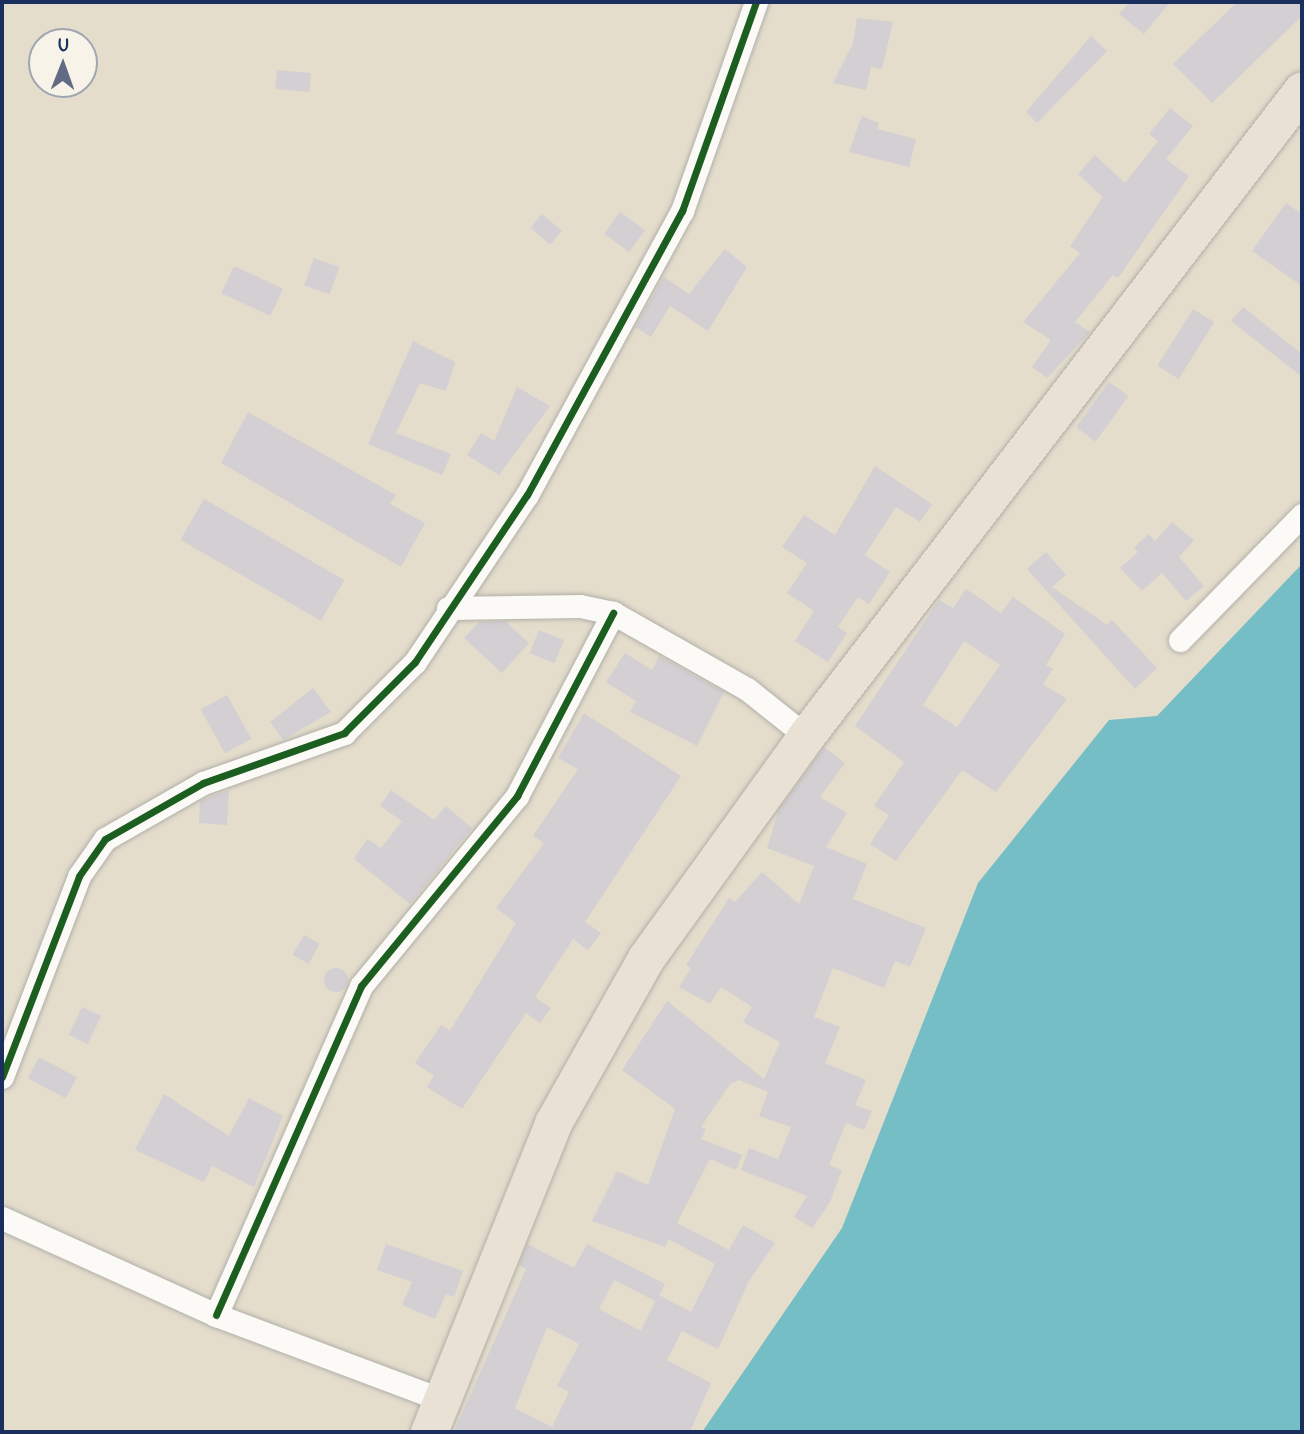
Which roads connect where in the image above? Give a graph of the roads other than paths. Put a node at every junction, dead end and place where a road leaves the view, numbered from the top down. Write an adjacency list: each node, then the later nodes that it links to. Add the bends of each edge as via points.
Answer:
1 (755, 2): 4 (street, via 682,211 527,495)
2 (1302, 90): 7 (highway)
3 (1302, 516): 6 (street)
4 (448, 608): 5 (street, via 568,606); 8 (street, via 415,662 344,733 203,783 105,839 79,876)
5 (613, 613): 7 (street, via 747,689); 10 (street, via 517,796 361,986)
6 (1180, 640)
7 (806, 736): 11 (highway, via 680,906 608,1017 553,1124)
8 (2, 1077)
9 (2, 1218): 10 (street)
10 (216, 1315): 11 (street)
11 (436, 1416)

